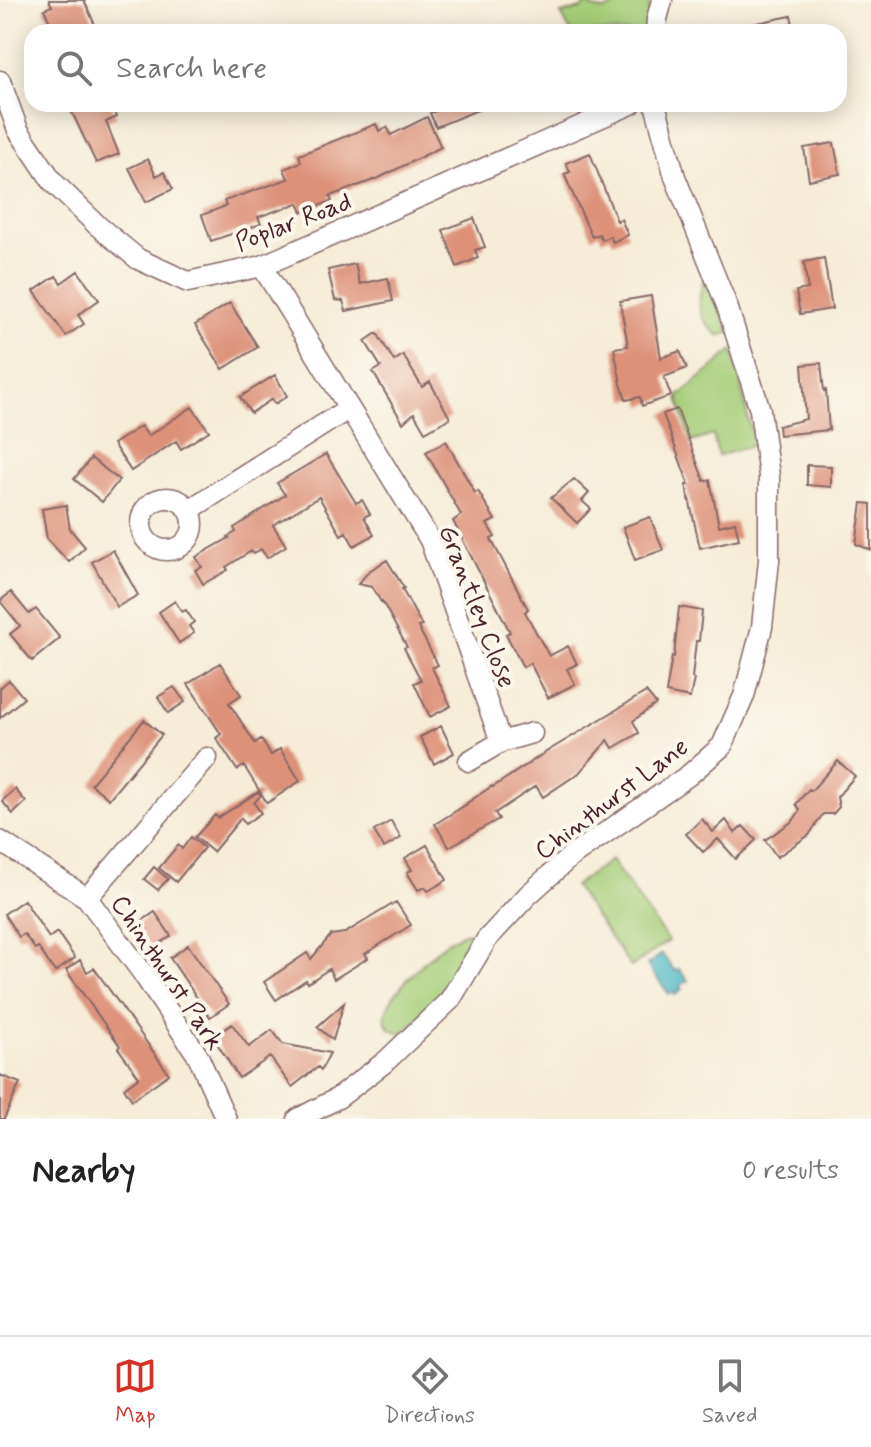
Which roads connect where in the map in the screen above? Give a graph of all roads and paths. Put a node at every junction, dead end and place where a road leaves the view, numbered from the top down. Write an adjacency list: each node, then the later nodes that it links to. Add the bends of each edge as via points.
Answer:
1 (662, 0): 2 (street)
2 (657, 24)
3 (0, 81): 6 (street, Poplar Road, via 18,130 53,182 138,259 188,282)
4 (613, 112): 6 (street, Poplar Road)
5 (657, 112): 16 (street, Chinthurst Lane, via 675,177 727,306 760,410 769,476 769,560 762,627 744,696 722,746 569,858 487,939 450,1000 385,1062 338,1098)
6 (262, 266): 7 (street, Grantley Close)
7 (348, 409): 8 (street); 10 (street, Grantley Close, via 430,540)
8 (189, 510)
9 (532, 733): 10 (street)
10 (501, 742): 12 (street)
11 (207, 758): 14 (street, Chinthurst Park)
12 (469, 761)
13 (0, 841): 14 (street, Chinthurst Park)
14 (87, 898): 15 (street, Chinthurst Park, via 198,1056)
15 (226, 1119)
16 (298, 1119)

